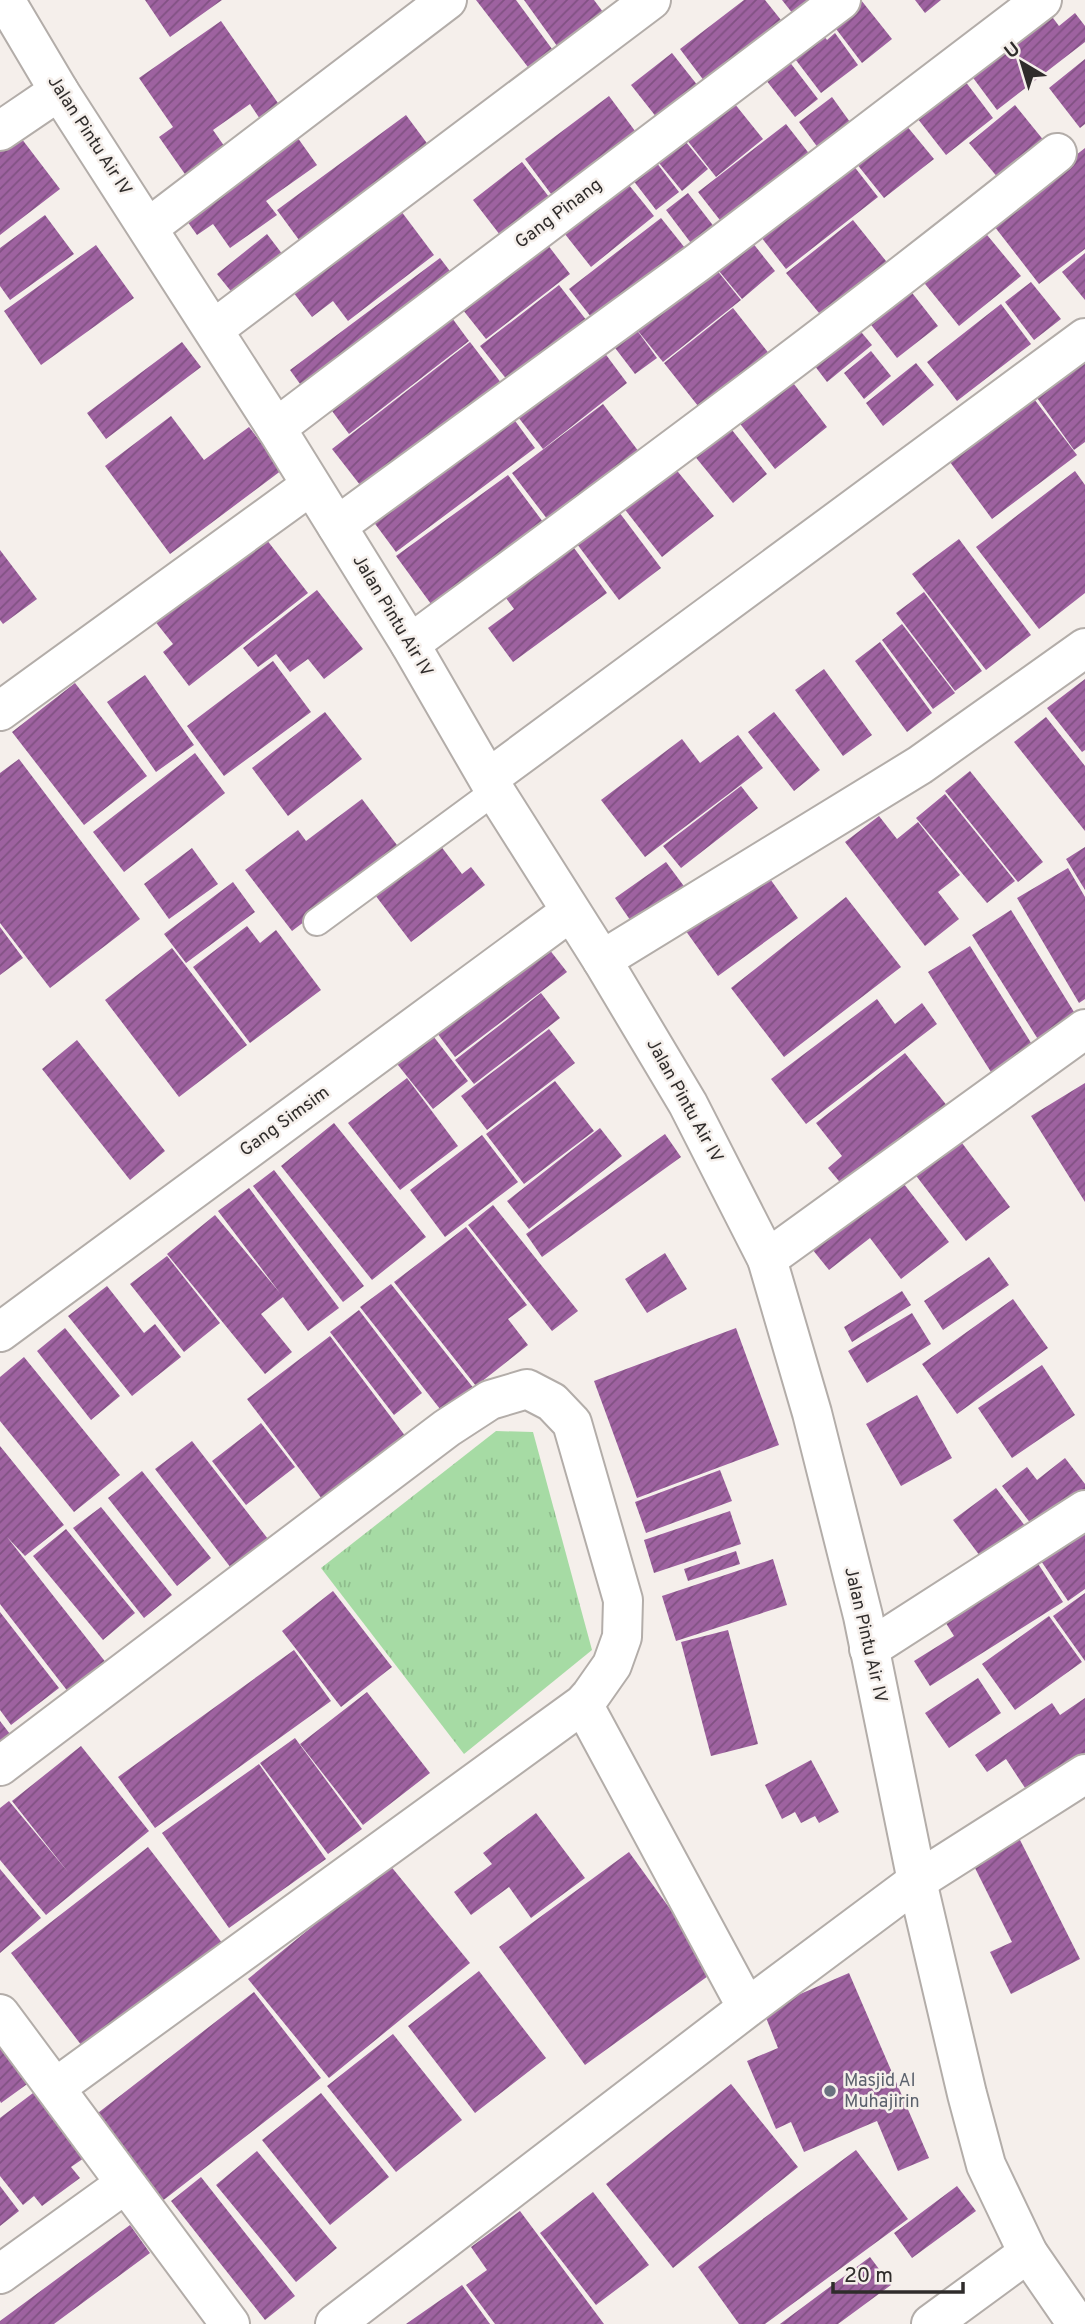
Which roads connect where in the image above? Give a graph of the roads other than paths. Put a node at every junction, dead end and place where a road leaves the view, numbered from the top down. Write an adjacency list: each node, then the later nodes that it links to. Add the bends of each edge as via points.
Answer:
1 (5, 0): 6 (street, Jalan Pintu Air IV)
2 (447, 0): 9 (street)
3 (651, 0): 10 (street)
4 (841, 0): 12 (street, Gang Pinang)
5 (1042, 0): 14 (street, via 697,263)
6 (59, 91): 7 (street); 9 (street, Jalan Pintu Air IV)
7 (0, 131)
8 (1056, 153): 15 (street, via 925,259)
9 (148, 228): 10 (street, Jalan Pintu Air IV)
10 (214, 329): 12 (street, Jalan Pintu Air IV)
11 (1085, 338): 18 (street)
12 (276, 428): 13 (street, Jalan Pintu Air IV)
13 (310, 486): 14 (street, Jalan Pintu Air IV); 17 (street)
14 (337, 526): 15 (street, Jalan Pintu Air IV)
15 (410, 644): 18 (street, Jalan Pintu Air IV)
16 (1085, 648): 21 (street, via 920,765)
17 (0, 711)
18 (492, 785): 19 (street, Jalan Pintu Air IV); 20 (lane)
19 (570, 912): 21 (street, Jalan Pintu Air IV); 24 (street, Gang Simsim)
20 (317, 922)
21 (602, 960): 23 (street, Jalan Pintu Air IV, via 688,1104)
22 (1085, 1029): 23 (street)
23 (767, 1259): 26 (street, Jalan Pintu Air IV, via 812,1413)
24 (0, 1332)
25 (1085, 1510): 26 (street)
26 (869, 1649): 30 (street, Jalan Pintu Air IV)
27 (583, 1704): 28 (street, via 612,1665 622,1637 623,1600 572,1423 552,1402 527,1390 490,1400 447,1428); 31 (street); 33 (street)
28 (0, 1766)
29 (1085, 1774): 30 (street)
30 (917, 1881): 31 (street); 35 (street, Jalan Pintu Air IV, via 986,2165)
31 (747, 2008): 38 (street)
32 (0, 2014): 33 (street)
33 (55, 2088): 34 (street)
34 (125, 2184): 36 (street); 37 (street)
35 (1028, 2253): 39 (street); 40 (street, Jalan Pintu Air IV)
36 (0, 2274)
37 (230, 2324)
38 (335, 2324)
39 (931, 2324)
40 (1077, 2324)

